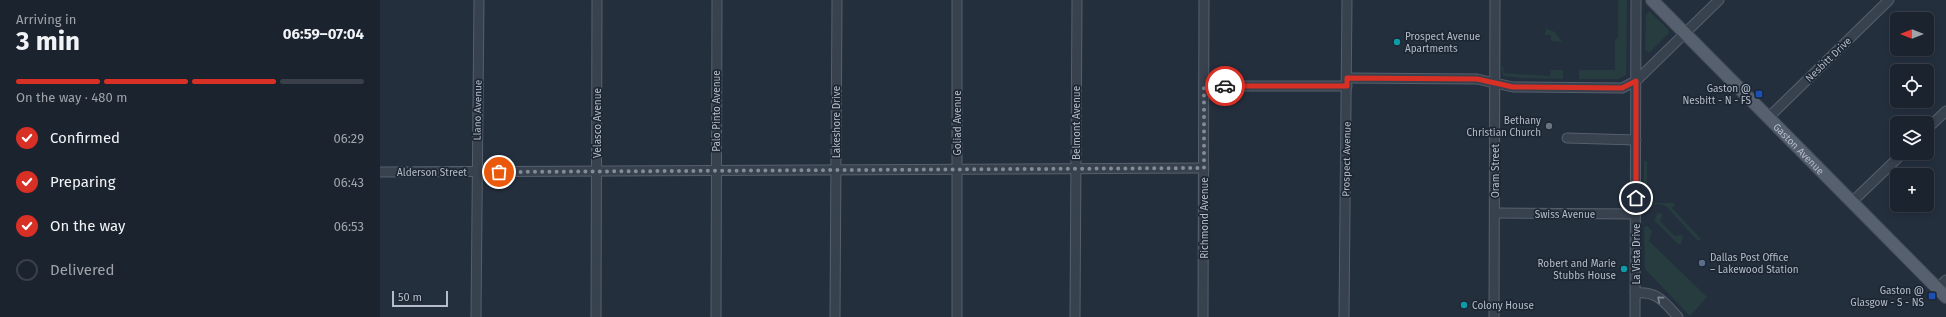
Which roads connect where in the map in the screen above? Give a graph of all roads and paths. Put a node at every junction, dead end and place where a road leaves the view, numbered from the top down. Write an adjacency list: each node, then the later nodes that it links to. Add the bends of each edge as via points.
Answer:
1 (479, 0): 31 (street, Llano Avenue)
2 (597, 0): 32 (street, Velasco Avenue)
3 (717, 0): 29 (street, Palo Pinto Avenue)
4 (837, 0): 27 (street, Lakeshore Drive)
5 (957, 0): 26 (street, Goliad Avenue)
6 (1077, 0): 28 (street, Belmont Avenue)
7 (1204, 0): 18 (street, Richmond Avenue)
8 (1347, 0): 16 (street, Prospect Avenue)
9 (1495, 0): 17 (street, Oram Street)
10 (1636, 0): 15 (street, La Vista Drive)
11 (1652, 0): 14 (main road, Gaston Avenue)
12 (1719, 0): 14 (street)
13 (1888, 0): 20 (street, Nesbitt Drive)
14 (1685, 32): 15 (street); 20 (main road, Gaston Avenue)
15 (1636, 81): 17 (street, via 1622,88 1513,87); 23 (street, La Vista Drive)
16 (1347, 82): 17 (street, via 1477,79); 18 (street); 45 (street, Prospect Avenue)
17 (1495, 83): 34 (street, Oram Street)
18 (1204, 86): 25 (street, Richmond Avenue)
19 (1946, 111): 21 (street)
20 (1768, 118): 33 (main road, Gaston Avenue)
21 (1934, 123)
22 (1567, 138): 23 (street)
23 (1636, 140): 35 (street, La Vista Drive)
24 (1896, 160): 33 (street)
25 (1204, 168): 28 (street, Alderson Street); 44 (street, Richmond Avenue)
26 (957, 169): 27 (street, Alderson Street); 28 (street, Alderson Street); 42 (street, Goliad Avenue)
27 (836, 170): 29 (street, Alderson Street); 41 (street, Lakeshore Drive)
28 (1076, 170): 43 (street, Belmont Avenue)
29 (716, 171): 32 (street, Alderson Street); 40 (street, Palo Pinto Avenue)
30 (380, 172): 31 (street, Alderson Street)
31 (477, 172): 32 (street, Alderson Street); 38 (street, Llano Avenue)
32 (597, 172): 39 (street, Velasco Avenue)
33 (1853, 201): 36 (main road, Gaston Avenue)
34 (1495, 213): 35 (street, Swiss Avenue); 46 (street, Oram Street)
35 (1636, 214): 37 (street, La Vista Drive)
36 (1943, 288)
37 (1635, 292): 47 (street, La Vista Drive); 48 (street, one-way to 37, via 1656,295)
38 (476, 317)
39 (596, 317)
40 (716, 317)
41 (836, 317)
42 (956, 317)
43 (1075, 317)
44 (1203, 317)
45 (1344, 317)
46 (1494, 317)
47 (1635, 317)
48 (1678, 317)

